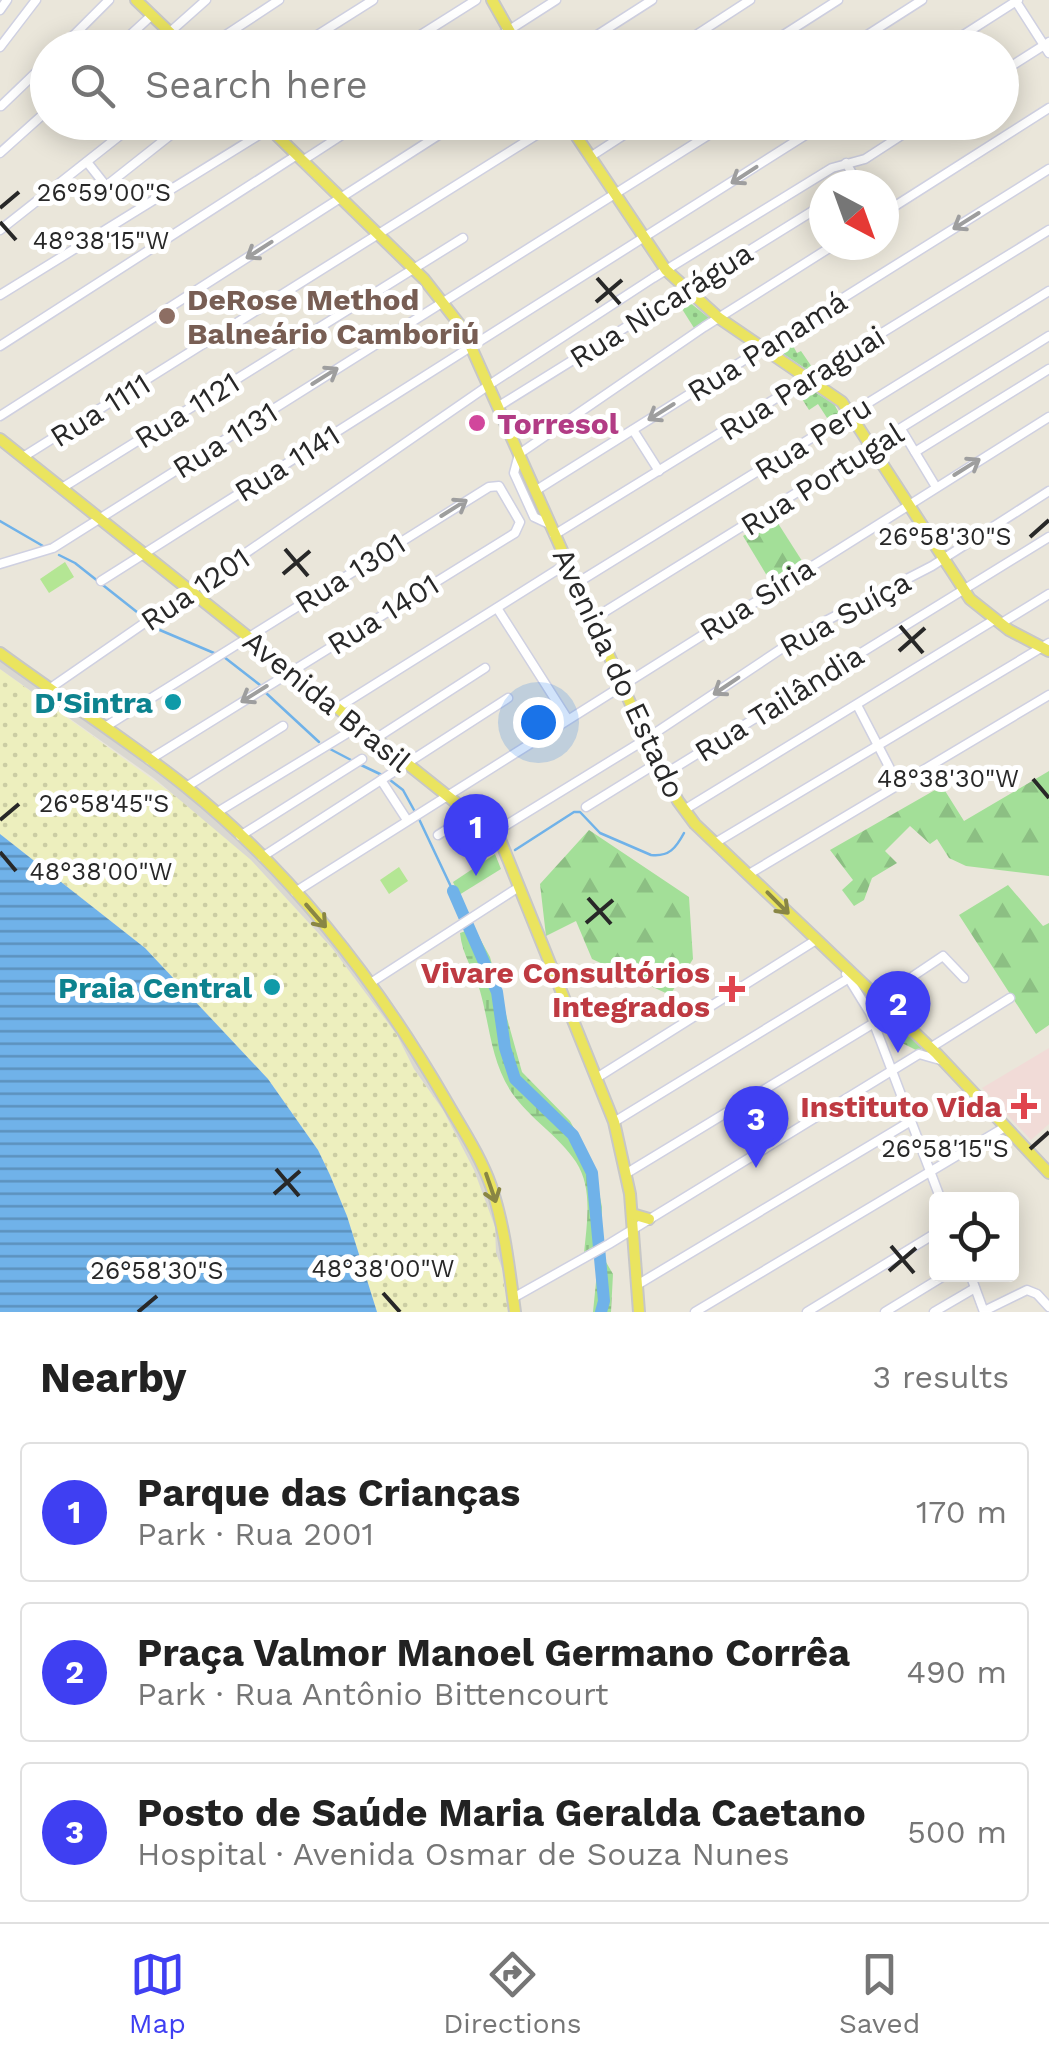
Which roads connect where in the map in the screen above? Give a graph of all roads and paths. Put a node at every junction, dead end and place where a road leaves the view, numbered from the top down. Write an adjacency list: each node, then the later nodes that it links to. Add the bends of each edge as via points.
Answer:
1 (7, 0): 16 (street)
2 (36, 0): 31 (street)
3 (109, 0): 18 (street)
4 (136, 0): 17 (main road)
5 (206, 0): 21 (street)
6 (279, 0): 22 (street)
7 (373, 0): 23 (street)
8 (476, 0): 24 (street)
9 (492, 0): 25 (main road)
10 (556, 0): 25 (street)
11 (652, 0): 26 (street)
12 (750, 0): 27 (street)
13 (838, 0): 28 (street)
14 (922, 0): 29 (street)
15 (1016, 0): 30 (street); 32 (street)
16 (0, 10)
17 (152, 15): 19 (street); 20 (main road)
18 (79, 30)
19 (136, 30)
20 (168, 30)
21 (172, 30)
22 (233, 30)
23 (326, 30)
24 (428, 30)
25 (508, 30)
26 (605, 30)
27 (704, 30)
28 (791, 30)
29 (875, 30)
30 (970, 30)
31 (0, 47)
32 (1047, 47): 33 (street)
33 (1019, 63)
34 (30, 78): 35 (street)
35 (1, 106)
36 (1049, 108): 38 (street)
37 (30, 126): 52 (street)
38 (1019, 127)
39 (114, 140): 55 (street)
40 (166, 140): 55 (street, via 109,189)
41 (247, 140): 73 (street)
42 (284, 140): 54 (main road, Avenida do Estado)
43 (331, 140): 54 (street)
44 (430, 140): 60 (street)
45 (529, 140): 65 (street, Rua 1111)
46 (579, 140): 53 (main road)
47 (616, 140): 53 (street)
48 (700, 140): 59 (street, Rua 1131)
49 (798, 140): 67 (street, Rua 1141, one-way to 67)
50 (894, 140): 56 (street, Rua 1201)
51 (999, 140): 61 (street)
52 (0, 154)
53 (590, 157): 59 (main road)
54 (300, 158): 60 (main road, Avenida do Estado); 77 (street)
55 (87, 162): 63 (street)
56 (846, 163): 58 (street); 70 (street, Rua 1201)
57 (1049, 169): 79 (street, Rua Panamá, one-way to 79)
58 (850, 170)
59 (615, 194): 67 (main road); 74 (street, Rua 1131)
60 (340, 198): 65 (main road, Avenida do Estado); 85 (street, one-way to 85)
61 (899, 203)
62 (809, 213): 71 (street, Rua Nicarágua)
63 (0, 230)
64 (1049, 230): 81 (street, Rua Paraguai)
65 (380, 235): 69 (main road, Avenida do Estado); 93 (street, Rua 1111)
66 (463, 238): 69 (street, Rua 1121)
67 (644, 239): 70 (main road); 78 (street, Rua 1141)
68 (810, 260): 75 (street)
69 (414, 269): 74 (main road, Avenida do Estado); 97 (street, Rua 1121)
70 (666, 270): 71 (main road); 82 (street, Rua 1201)
71 (686, 290): 75 (main road); 83 (street, Rua Nicarágua)
72 (1049, 292): 84 (street, Rua Peru)
73 (0, 295)
74 (444, 302): 78 (main road, Avenida do Estado); 104 (street, Rua 1131, one-way to 74)
75 (719, 318): 79 (main road); 92 (street)
76 (1049, 336): 87 (street, Rua Portugal)
77 (0, 346)
78 (473, 346): 82 (main road, Avenida do Estado); 107 (street, Rua 1141)
79 (763, 349): 81 (main road); 88 (street, Rua Panamá, one-way to 88)
80 (1049, 369): 91 (street)
81 (810, 378): 84 (main road); 94 (street, Rua Paraguai)
82 (489, 385): 83 (main road, Avenida do Estado); 114 (street, Rua 1201)
83 (498, 406): 92 (main road, Avenida do Estado)
84 (852, 414): 90 (main road); 112 (street, Rua Peru)
85 (0, 416)
86 (1049, 416): 96 (street, Rua Síria, one-way to 86)
87 (901, 428): 90 (street, Rua Portugal); 91 (street)
88 (634, 430): 94 (street); 98 (street, Rua Panamá)
89 (0, 438): 93 (main road, Avenida Brasil)
90 (873, 446): 101 (main road); 117 (street, Rua Portugal)
91 (916, 452): 96 (street)
92 (519, 454): 95 (street); 98 (main road, Avenida do Estado)
93 (23, 457): 97 (main road, Avenida Brasil)
94 (659, 471): 105 (street, Rua Paraguai)
95 (514, 473): 100 (street); 103 (street)
96 (936, 487): 101 (street, Rua Síria)
97 (62, 488): 104 (main road, Avenida Brasil)
98 (535, 491): 105 (main road, Avenida do Estado)
99 (1049, 492): 108 (street, Rua Suíça)
100 (506, 498): 102 (street); 119 (street, Rua 1301, one-way to 100, via 494,484)
101 (909, 504): 108 (main road); 124 (street, Rua Síria)
102 (514, 511): 103 (street); 123 (street, Rua 1401, via 516,532)
103 (534, 517): 105 (street)
104 (99, 518): 107 (main road, Avenida Brasil); 110 (street, Rua 1131, via 53,548)
105 (552, 530): 109 (main road, Avenida do Estado)
106 (1049, 537): 113 (street, Rua Tailândia)
107 (144, 554): 111 (street, Rua 1141); 114 (main road, Avenida Brasil)
108 (944, 558): 113 (main road); 135 (street, Rua Suíça, one-way to 135, via 814,628)
109 (568, 563): 112 (main road, Avenida do Estado); 116 (street)
110 (0, 564)
111 (102, 581)
112 (578, 584): 117 (main road, Avenida do Estado)
113 (963, 590): 118 (main road); 141 (street, Rua Tailândia)
114 (192, 592): 119 (main road, Avenida Brasil); 125 (street, Rua 1201)
115 (1049, 594): 118 (street)
116 (497, 608): 129 (street); 130 (street)
117 (594, 619): 124 (main road, Avenida do Estado)
118 (997, 622): 120 (main road); 128 (street)
119 (248, 637): 123 (main road, Avenida Brasil); 133 (street, Rua 1301)
120 (1046, 647): 136 (street)
121 (0, 653): 125 (main road)
122 (486, 668): 134 (street)
123 (291, 671): 129 (main road, Avenida Brasil); 138 (street, Rua 1401, one-way to 138)
124 (620, 685): 130 (street, Rua Síria); 135 (main road, Avenida do Estado)
125 (48, 688): 133 (main road)
126 (1049, 694): 143 (street)
127 (508, 698): 140 (street)
128 (857, 705): 136 (street); 147 (street)
129 (337, 708): 132 (main road, Avenida Brasil)
130 (568, 718): 145 (street, Rua Síria)
131 (282, 726): 144 (street)
132 (359, 726): 134 (main road, Avenida Brasil); 148 (street)
133 (104, 728): 138 (main road)
134 (375, 739): 140 (main road, Avenida Brasil)
135 (644, 740): 139 (main road, Avenida do Estado); 151 (street, Rua Suíça)
136 (878, 745): 143 (street); 154 (street)
137 (362, 759): 153 (street)
138 (149, 760): 144 (main road)
139 (657, 763): 141 (main road, Avenida do Estado); 146 (street)
140 (406, 764): 142 (street); 145 (main road, Avenida Brasil)
141 (663, 775): 147 (main road, Avenida do Estado)
142 (382, 780): 150 (street); 155 (street)
143 (899, 786): 156 (street)
144 (186, 787): 148 (main road)
145 (446, 796): 149 (main road, Avenida Brasil); 150 (street, Rua Síria)
146 (586, 806)
147 (684, 810): 154 (main road, Avenida do Estado)
148 (216, 813): 153 (main road)
149 (471, 814): 151 (main road, Avenida Brasil); 152 (street)
150 (407, 820): 158 (street, Rua Síria)
151 (495, 832): 157 (main road, Avenida Brasil)
152 (438, 835)
153 (240, 836): 155 (main road)
154 (716, 843): 156 (main road, Avenida do Estado)
155 (262, 857): 158 (main road)
156 (749, 874): 159 (main road, Avenida do Estado, one-way to 159)
157 (520, 887): 163 (street); 170 (main road, Avenida Brasil)
158 (295, 892): 163 (main road, one-way to 163)
159 (816, 940): 160 (main road, Avenida do Estado); 170 (street)
160 (840, 962): 161 (street); 165 (main road, Avenida do Estado)
161 (849, 978): 166 (street); 173 (street)
162 (964, 978): 165 (street, via 943,956)
163 (372, 982): 188 (main road, one-way to 188, via 484,1170 501,1222)
164 (1010, 998): 167 (street)
165 (879, 999): 167 (main road, Avenida do Estado)
166 (874, 1023): 169 (street); 171 (street)
167 (930, 1048): 168 (main road, Avenida do Estado)
168 (943, 1061): 169 (street, via 920,1054); 174 (main road, Avenida do Estado)
169 (893, 1070): 172 (street); 175 (street)
170 (598, 1077): 173 (main road, Avenida Brasil)
171 (737, 1106): 175 (street); 177 (street)
172 (911, 1121): 176 (street); 186 (street)
173 (614, 1122): 177 (main road, Avenida Brasil)
174 (1005, 1127): 176 (street); 178 (main road, Avenida do Estado)
175 (764, 1149): 181 (street)
176 (930, 1170): 179 (street); 192 (street)
177 (627, 1172): 180 (main road, Avenida Brasil)
178 (1049, 1173)
179 (938, 1192)
180 (632, 1214): 181 (main road); 182 (main road, Avenida Brasil)
181 (649, 1219): 182 (street)
182 (634, 1228): 186 (main road, Avenida Brasil); 188 (street)
183 (929, 1237): 193 (street)
184 (934, 1282): 194 (street)
185 (973, 1282): 187 (street)
186 (637, 1285): 191 (main road, Avenida Brasil)
187 (975, 1288): 195 (street); 196 (street)
188 (513, 1298): 190 (main road)
189 (1049, 1307): 196 (street, via 1027,1290)
190 (515, 1312)
191 (639, 1312)
192 (695, 1312)
193 (807, 1312)
194 (885, 1312)
195 (934, 1312)
196 (984, 1312)

